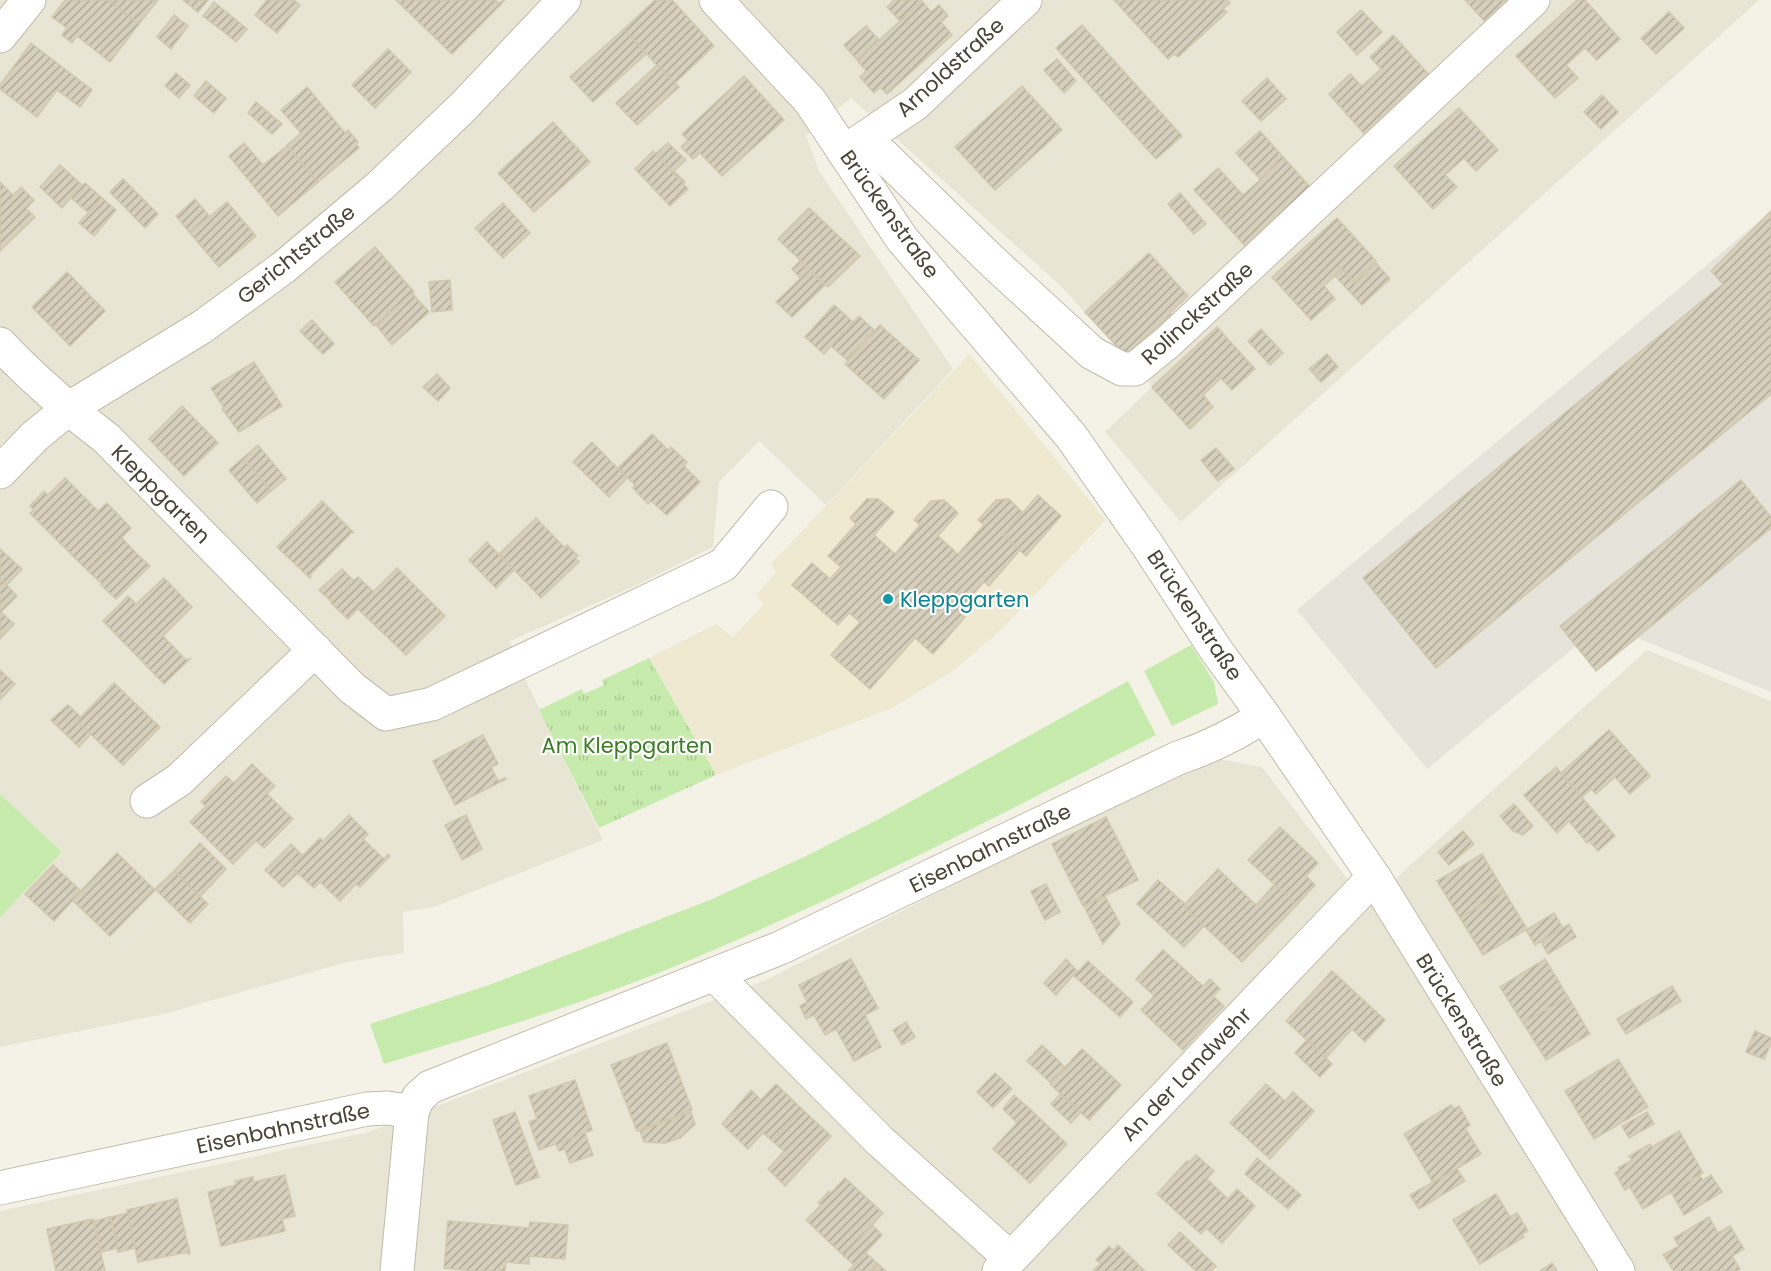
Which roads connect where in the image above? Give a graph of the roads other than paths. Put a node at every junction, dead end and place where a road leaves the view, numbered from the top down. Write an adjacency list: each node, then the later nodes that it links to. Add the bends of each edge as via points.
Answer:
1 (29, 0): 6 (street)
2 (564, 0): 9 (street, Gerichtstraße, via 463,108 380,186 284,267 202,327)
3 (716, 0): 7 (street, Brückenstraße, via 810,101)
4 (1024, 0): 7 (street, Arnoldstraße, via 915,104)
5 (1533, 0): 7 (street, Rolinckstraße, via 1135,369 1122,369 1092,353 883,155)
6 (0, 36)
7 (844, 152): 13 (street, Brückenstraße, via 903,239 1071,436)
8 (0, 344): 9 (street, Kleppgarten)
9 (68, 410): 10 (street, Gerichtstraße, via 35,436); 12 (street, Kleppgarten, via 106,438)
10 (0, 472)
11 (771, 507): 12 (street, Kleppgarten, via 723,565 432,704 386,714 351,688)
12 (315, 650): 14 (street, via 179,780)
13 (1264, 716): 15 (street, Brückenstraße); 16 (street, Eisenbahnstraße, via 780,948)
14 (147, 801)
15 (1374, 878): 19 (street, An der Landwehr); 21 (street, Brückenstraße)
16 (715, 975): 17 (street, Eisenbahnstraße, via 430,1087 418,1098); 19 (street)
17 (412, 1112): 18 (street, Eisenbahnstraße, via 367,1109); 20 (street)
18 (0, 1188)
19 (1004, 1265)
20 (397, 1271)
21 (1618, 1271)

